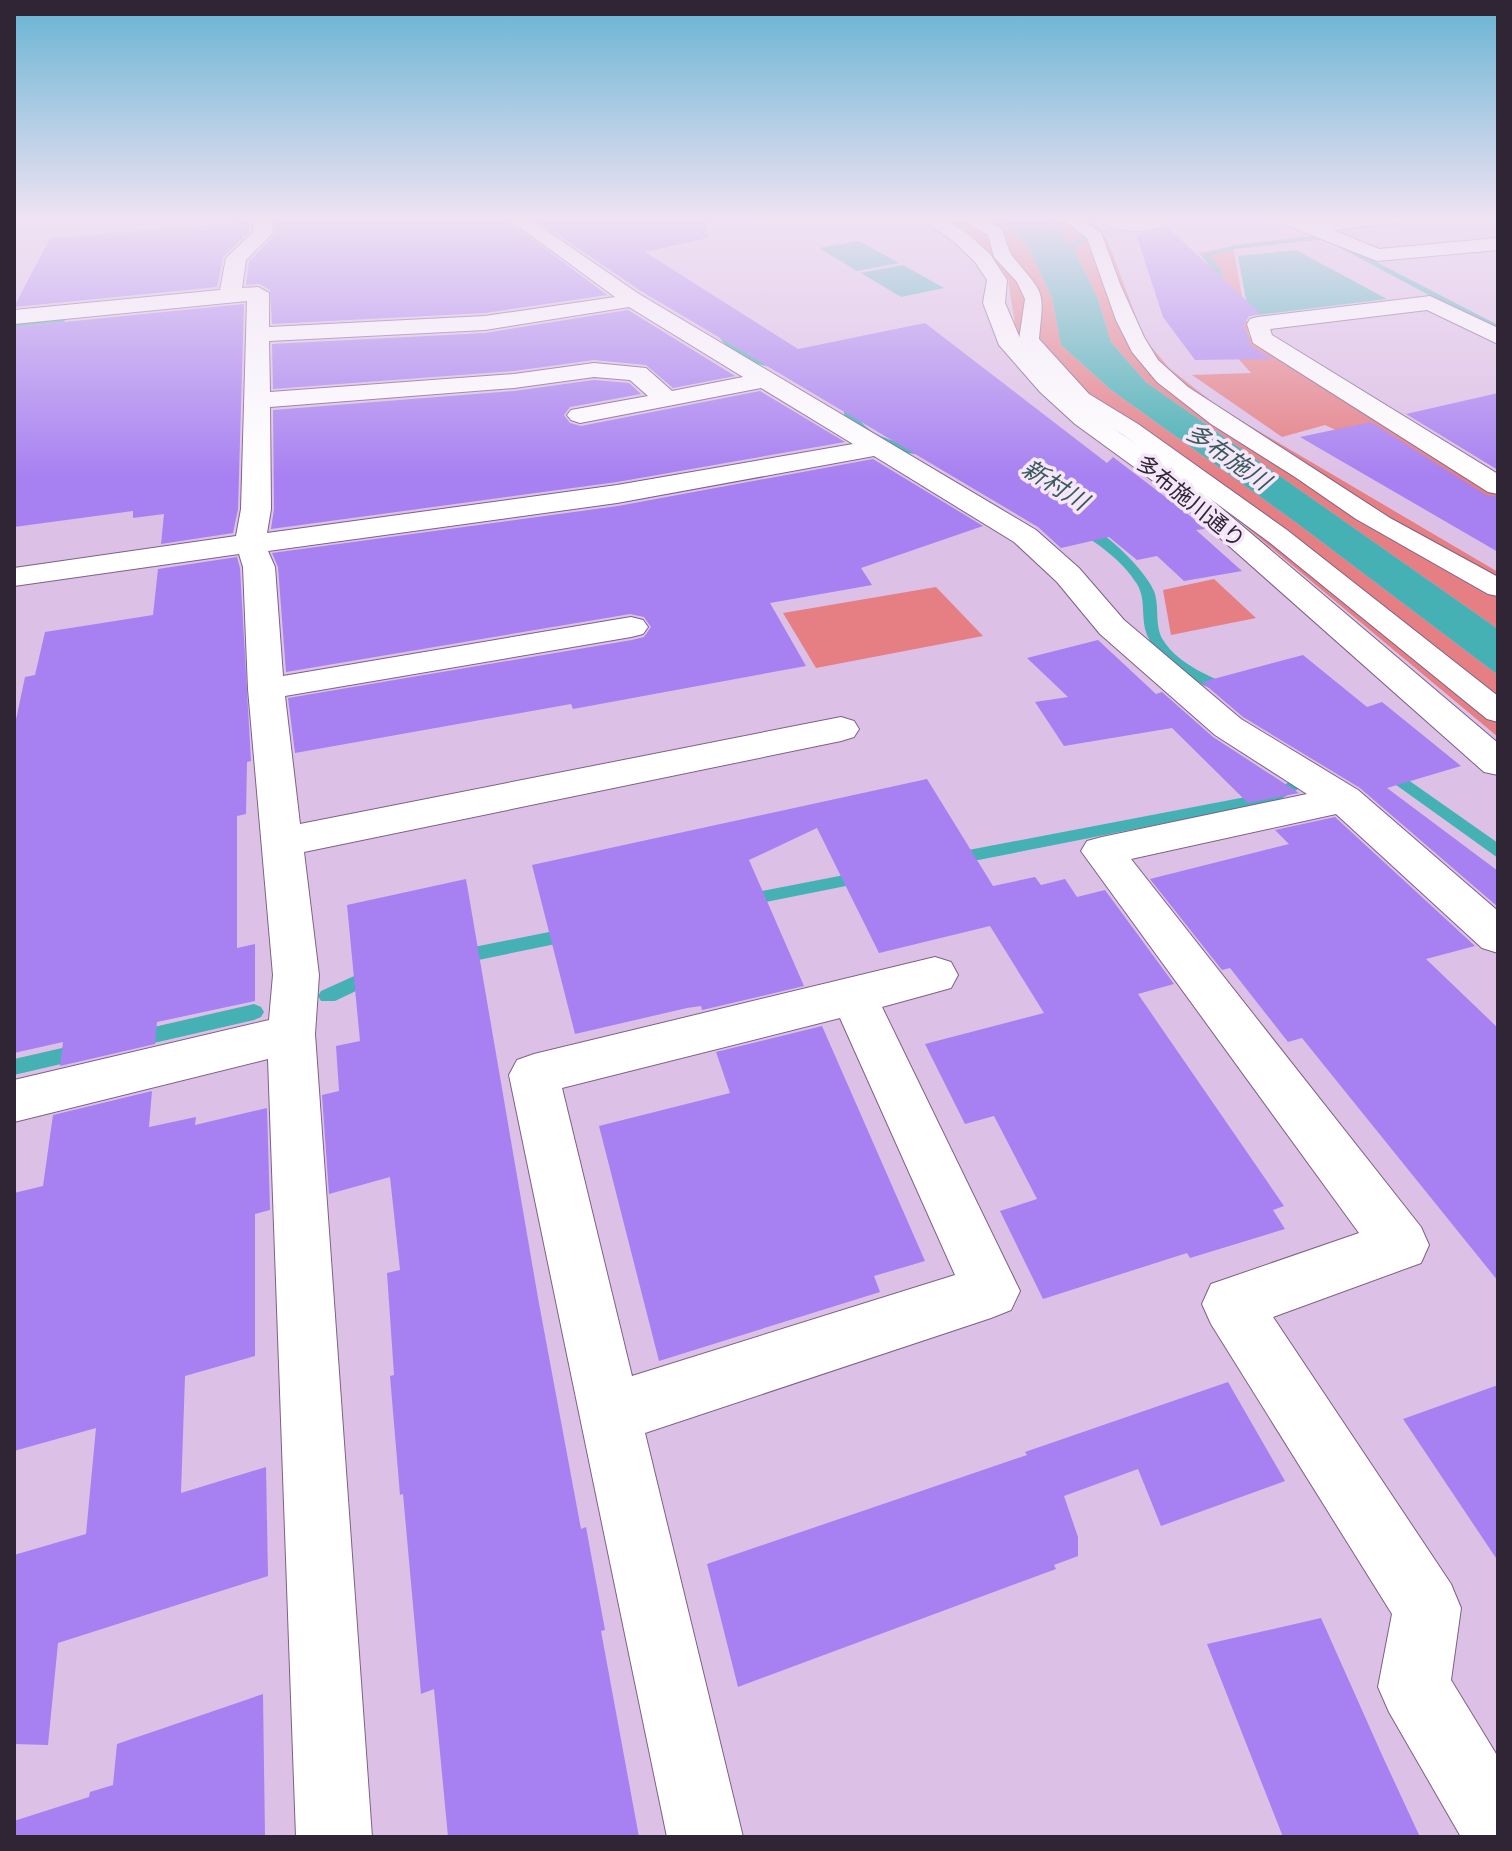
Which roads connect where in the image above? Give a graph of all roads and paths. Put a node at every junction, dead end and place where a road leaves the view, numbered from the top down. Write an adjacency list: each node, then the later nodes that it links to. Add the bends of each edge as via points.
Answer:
1 (154, 303): 11 (street)
2 (258, 303): 13 (street)
3 (618, 303): 13 (street, via 485,323)
4 (638, 303): 15 (street)
5 (994, 303): 26 (street, 多布施川通り, via 1011,345 1049,387 1084,419 1177,485)
6 (1033, 303): 24 (street, via 1029,340 1081,399 1278,536)
7 (1121, 303): 22 (street, via 1152,364 1220,420 1365,514)
8 (1427, 303): 20 (street, via 1258,324 1261,338)
9 (1431, 303): 14 (street)
10 (1465, 303): 12 (street)
11 (14, 317)
12 (1498, 321)
13 (257, 335): 16 (street)
14 (1498, 337)
15 (764, 380): 17 (street); 19 (street)
16 (257, 400): 17 (street, via 594,370 637,373); 21 (street, via 256,509)
17 (667, 400): 18 (street)
18 (580, 415)
19 (876, 448): 21 (street, via 631,479 293,541); 31 (street, via 1025,536 1068,575 1112,627 1228,727)
20 (1498, 486)
21 (250, 543): 23 (street); 27 (street, via 259,567)
22 (1492, 578)
23 (15, 583)
24 (1388, 622): 26 (street); 28 (street)
25 (631, 627): 27 (street)
26 (1345, 631): 30 (street, 多布施川通り)
27 (266, 689): 32 (street)
28 (1498, 712)
29 (841, 729): 32 (street)
30 (1498, 763)
31 (1344, 799): 33 (street); 39 (street, via 1102,851 1401,1245 1231,1304 1427,1608 1414,1687)
32 (282, 842): 36 (street, via 296,975)
33 (1498, 936)
34 (935, 975): 35 (street)
35 (854, 996): 38 (street, via 534,1075); 38 (street, via 991,1291)
36 (291, 1034): 37 (street); 40 (street)
37 (14, 1101)
38 (612, 1413): 41 (street)
39 (1498, 1828)
40 (334, 1837)
41 (705, 1837)

